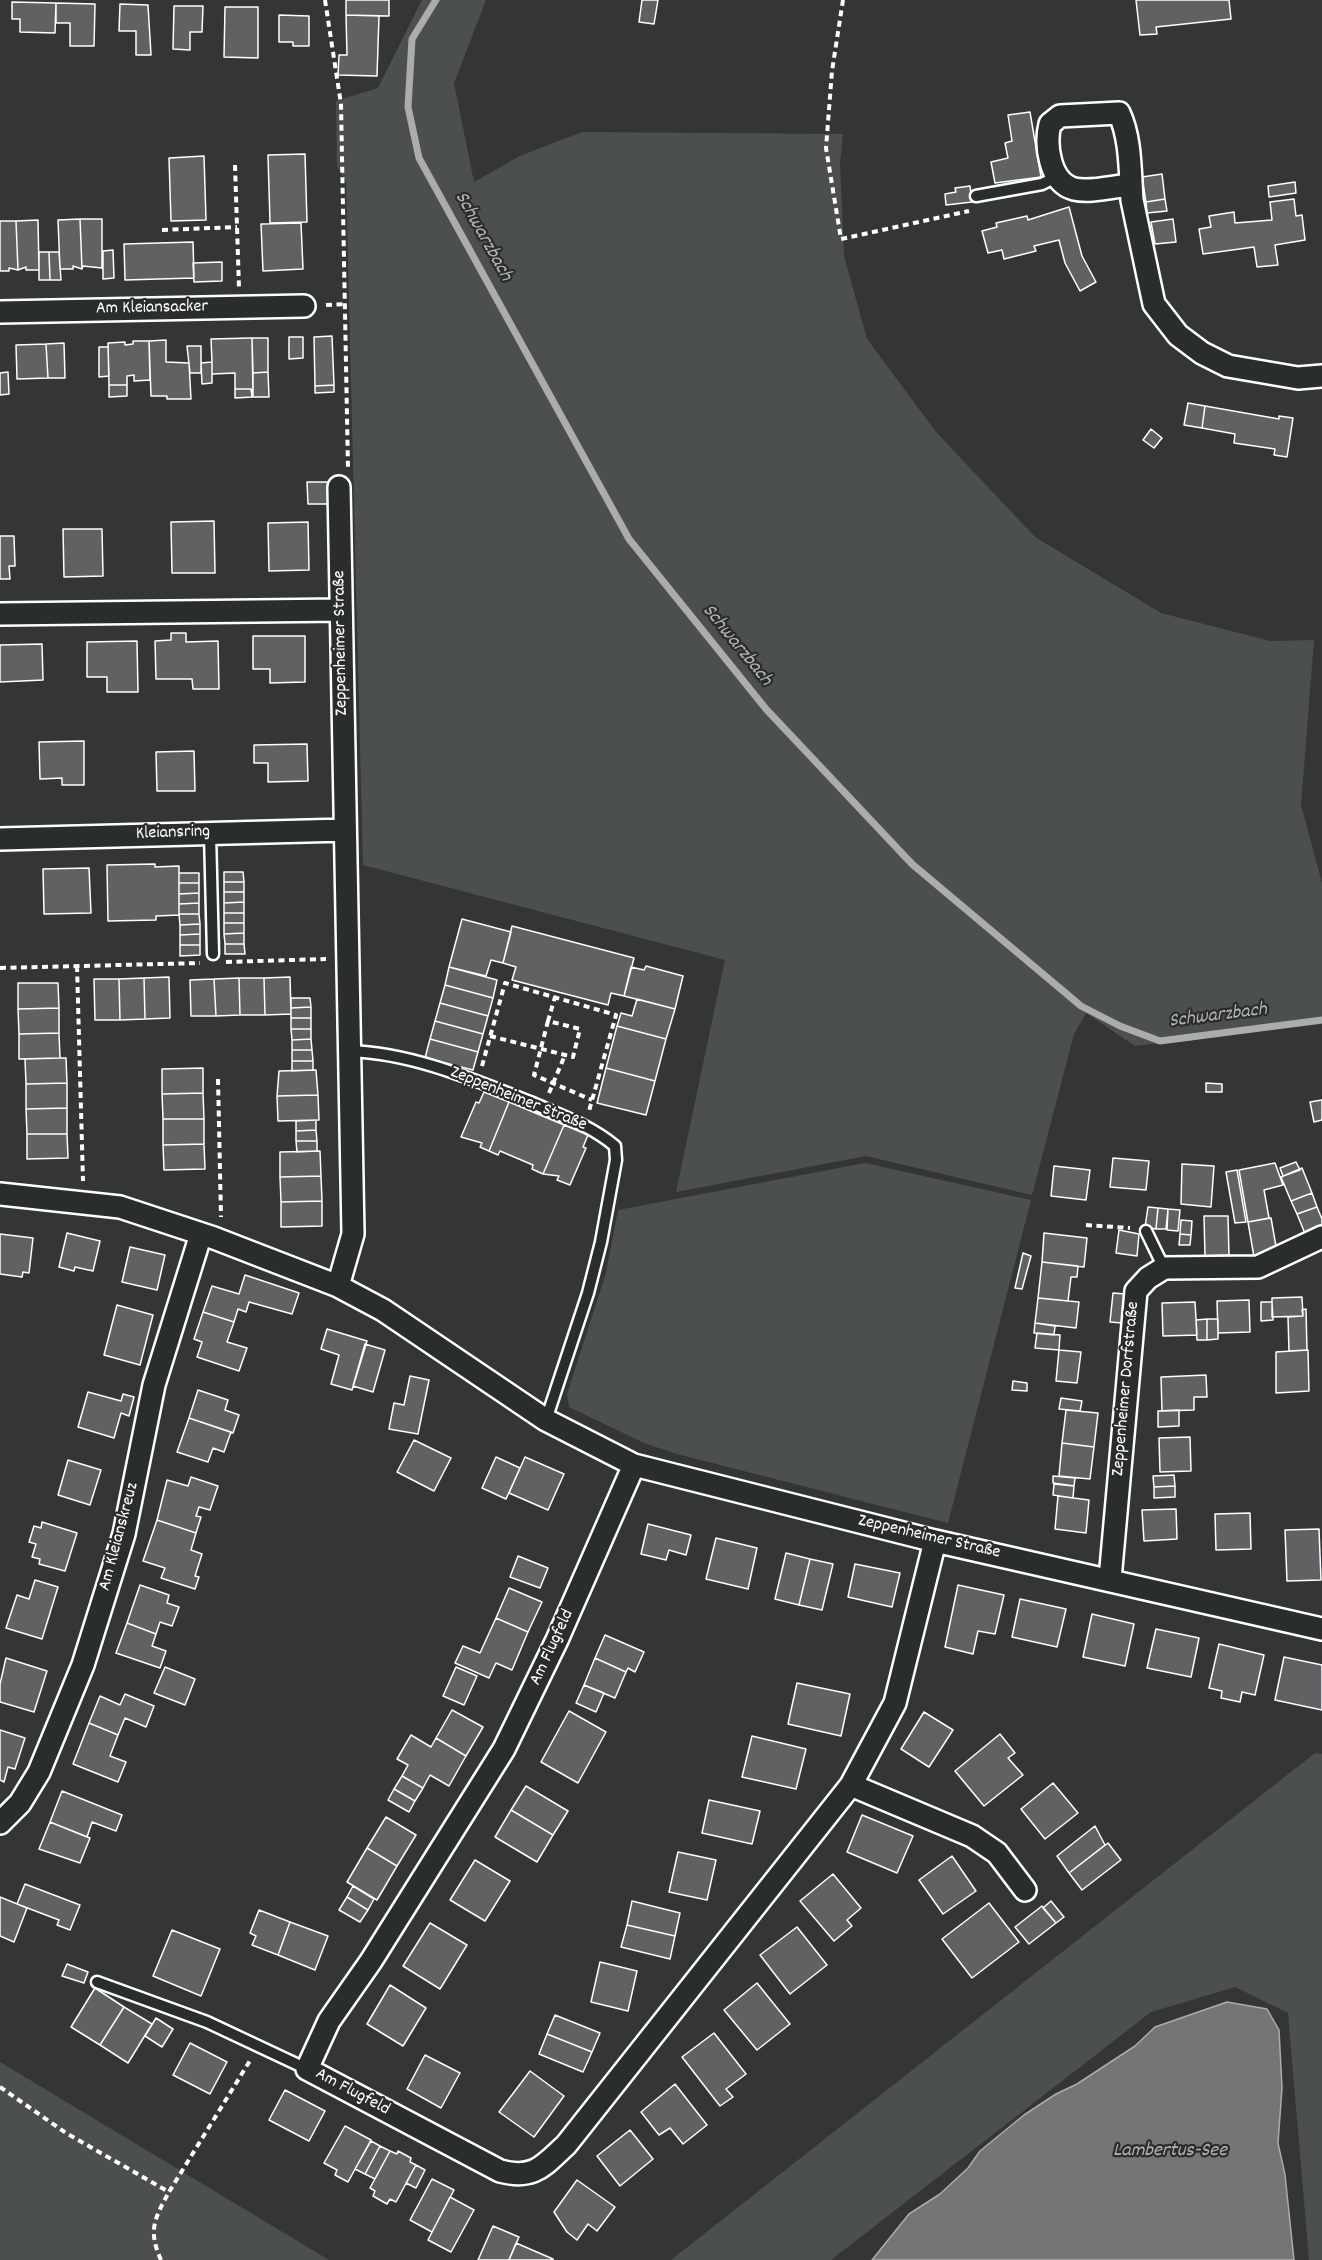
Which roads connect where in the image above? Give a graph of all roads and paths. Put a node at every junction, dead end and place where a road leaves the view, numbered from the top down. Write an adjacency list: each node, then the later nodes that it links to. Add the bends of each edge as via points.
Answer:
1 (325, 0): 14 (path, via 341,104 349,487)
2 (843, 0): 7 (path, via 826,148 841,239)
3 (235, 165): 8 (path)
4 (1058, 176): 5 (street, via 1077,189); 5 (street, via 1050,161 1050,124 1060,116 1119,113 1124,124); 6 (lane, via 1042,184)
5 (1131, 185): 13 (street, via 1154,304 1178,335 1228,366 1298,378)
6 (976, 196)
7 (977, 209)
8 (237, 227): 9 (path); 10 (path)
9 (162, 230)
10 (239, 306): 11 (street, Am Kleiansacker); 12 (street, Am Kleiansacker)
11 (304, 306)
12 (0, 312)
13 (1322, 376)
14 (339, 487): 15 (street, Zeppenheimer Straße)
15 (341, 610): 16 (street); 17 (street, Zeppenheimer Straße)
16 (0, 614)
17 (345, 830): 18 (street, Kleiansring); 21 (street, Zeppenheimer Straße)
18 (210, 833): 19 (street, Kleiansring); 20 (lane)
19 (0, 839)
20 (213, 954)
21 (348, 958): 22 (path); 30 (street, Zeppenheimer Straße)
22 (224, 962)
23 (202, 963): 24 (path)
24 (77, 966): 25 (path); 39 (path)
25 (0, 968)
26 (555, 997): 27 (path); 28 (path, via 505,984); 35 (path, via 616,1015)
27 (548, 1021): 29 (path); 31 (path, via 580,1029 573,1057)
28 (490, 1036): 29 (path); 33 (path)
29 (541, 1049): 31 (path); 34 (path, via 534,1075)
30 (350, 1051): 33 (lane, Zeppenheimer Straße, via 376,1052); 45 (street, Zeppenheimer Straße, via 353,1234)
31 (565, 1055): 34 (path)
32 (218, 1079): 42 (path, via 221,1216)
33 (478, 1081): 36 (lane, Zeppenheimer Straße)
34 (554, 1084): 35 (path); 36 (path)
35 (592, 1100): 37 (path)
36 (543, 1108): 37 (lane, Zeppenheimer Straße)
37 (585, 1126): 46 (lane, Zeppenheimer Straße, via 615,1146 616,1160 588,1293)
38 (0, 1194): 39 (street, Zeppenheimer Straße)
39 (83, 1201): 42 (street, Zeppenheimer Straße, via 120,1207)
40 (1086, 1225): 41 (path)
41 (1146, 1231): 44 (lane)
42 (208, 1236): 45 (street, Zeppenheimer Straße); 52 (street, Am Kleianskreuz, via 158,1371 124,1534 82,1665 39,1772 20,1803)
43 (1322, 1237): 44 (street, via 1258,1267)
44 (1164, 1268): 49 (street, Zeppenheimer Dorfstraße, via 1136,1291)
45 (338, 1286): 46 (street, Zeppenheimer Straße, via 383,1310)
46 (546, 1420): 47 (street, Zeppenheimer Straße)
47 (634, 1465): 48 (street, Zeppenheimer Straße); 56 (street, Am Flugfeld, via 508,1741 329,2021)
48 (935, 1541): 49 (street, Zeppenheimer Straße); 51 (street, Am Flugfeld, via 895,1703)
49 (1110, 1579): 50 (street, Zeppenheimer Straße)
50 (1322, 1629)
51 (851, 1785): 53 (street, via 972,1836 997,1853); 56 (street, Am Flugfeld, via 566,2145 534,2172 518,2176 500,2171)
52 (0, 1823)
53 (1025, 1890)
54 (97, 1982): 55 (lane, via 207,2022)
55 (259, 2047): 56 (lane); 58 (path)
56 (307, 2069)
57 (0, 2087): 58 (path, via 66,2133)
58 (169, 2192): 59 (path, via 155,2217 153,2241)
59 (161, 2260)

